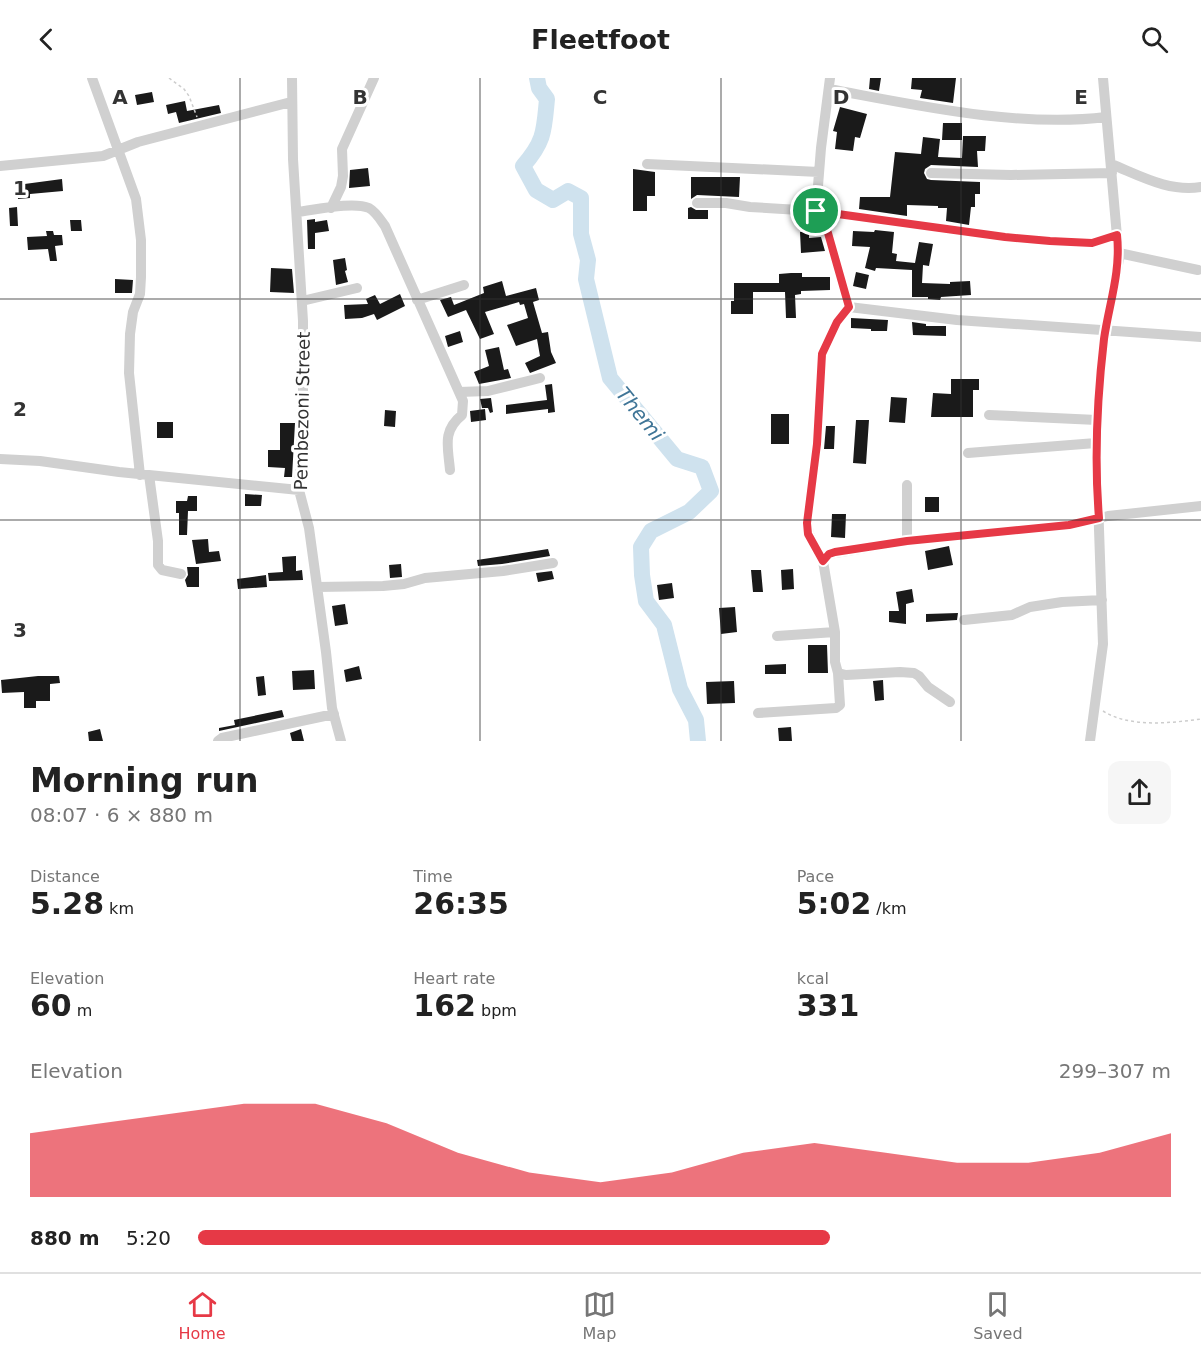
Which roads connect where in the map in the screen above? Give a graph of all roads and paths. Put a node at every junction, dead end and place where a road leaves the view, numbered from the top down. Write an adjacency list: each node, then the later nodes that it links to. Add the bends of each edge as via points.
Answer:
1 (92, 78): 10 (street)
2 (169, 78): 9 (path, via 189,96)
3 (292, 78): 7 (street, Pembezoni Street)
4 (374, 78): 18 (street, via 342,149 341,187)
5 (1103, 78): 8 (street)
6 (830, 83): 8 (street, via 915,105 1010,117); 14 (street)
7 (291, 102): 9 (street); 20 (street, Pembezoni Street)
8 (1106, 117): 13 (street)
9 (201, 126): 10 (street)
10 (118, 149): 12 (street, via 103,156); 39 (street, via 136,199 141,240 140,294 133,312 129,374)
11 (647, 164): 14 (street)
12 (0, 166)
13 (1112, 168): 15 (street, via 1011,176); 16 (street, via 1165,186); 21 (street)
14 (819, 172): 19 (street)
15 (932, 173)
16 (1201, 187)
17 (697, 203): 19 (street)
18 (331, 208): 20 (street); 26 (street, via 360,206 377,214)
19 (816, 211): 21 (street, via 1085,244); 28 (street, via 828,233)
20 (297, 212): 27 (street, Pembezoni Street)
21 (1117, 235): 22 (street)
22 (1119, 253): 23 (street); 29 (street)
23 (1198, 270)
24 (464, 285): 26 (street)
25 (357, 288): 27 (street)
26 (417, 300): 32 (street)
27 (302, 302): 41 (street, Pembezoni Street)
28 (849, 307): 29 (street, via 957,320); 45 (street, via 822,354 807,523 808,534)
29 (1106, 330): 30 (street); 34 (street)
30 (1201, 337)
31 (540, 378): 32 (street, via 488,391)
32 (459, 392): 38 (street, via 464,409 448,431)
33 (989, 415): 34 (street)
34 (1097, 420): 35 (street)
35 (1096, 443): 36 (street); 43 (street)
36 (969, 453)
37 (0, 459): 39 (street)
38 (450, 470)
39 (144, 475): 41 (street); 47 (street, via 158,541 158,565 162,570)
40 (907, 484): 44 (street)
41 (299, 490): 48 (street, Pembezoni Street)
42 (1201, 506): 43 (street)
43 (1099, 518): 44 (street, via 1069,525); 49 (street)
44 (907, 541): 45 (street, via 835,552)
45 (823, 561): 51 (street)
46 (553, 563): 48 (street, via 425,578 404,584)
47 (181, 574)
48 (317, 587): 57 (street, Pembezoni Street)
49 (1102, 600): 50 (street, via 1062,602 1005,616); 55 (street, via 1103,644)
50 (964, 620)
51 (835, 632): 52 (street); 53 (street)
52 (777, 636)
53 (838, 673): 54 (street, via 914,673); 56 (street, via 841,697 836,708)
54 (950, 702)
55 (1095, 705): 58 (path, via 1118,718 1135,721); 61 (street)
56 (758, 713)
57 (333, 714): 59 (street); 60 (street, Pembezoni Street)
58 (1201, 719)
59 (218, 741)
60 (341, 741)
61 (1090, 741)

